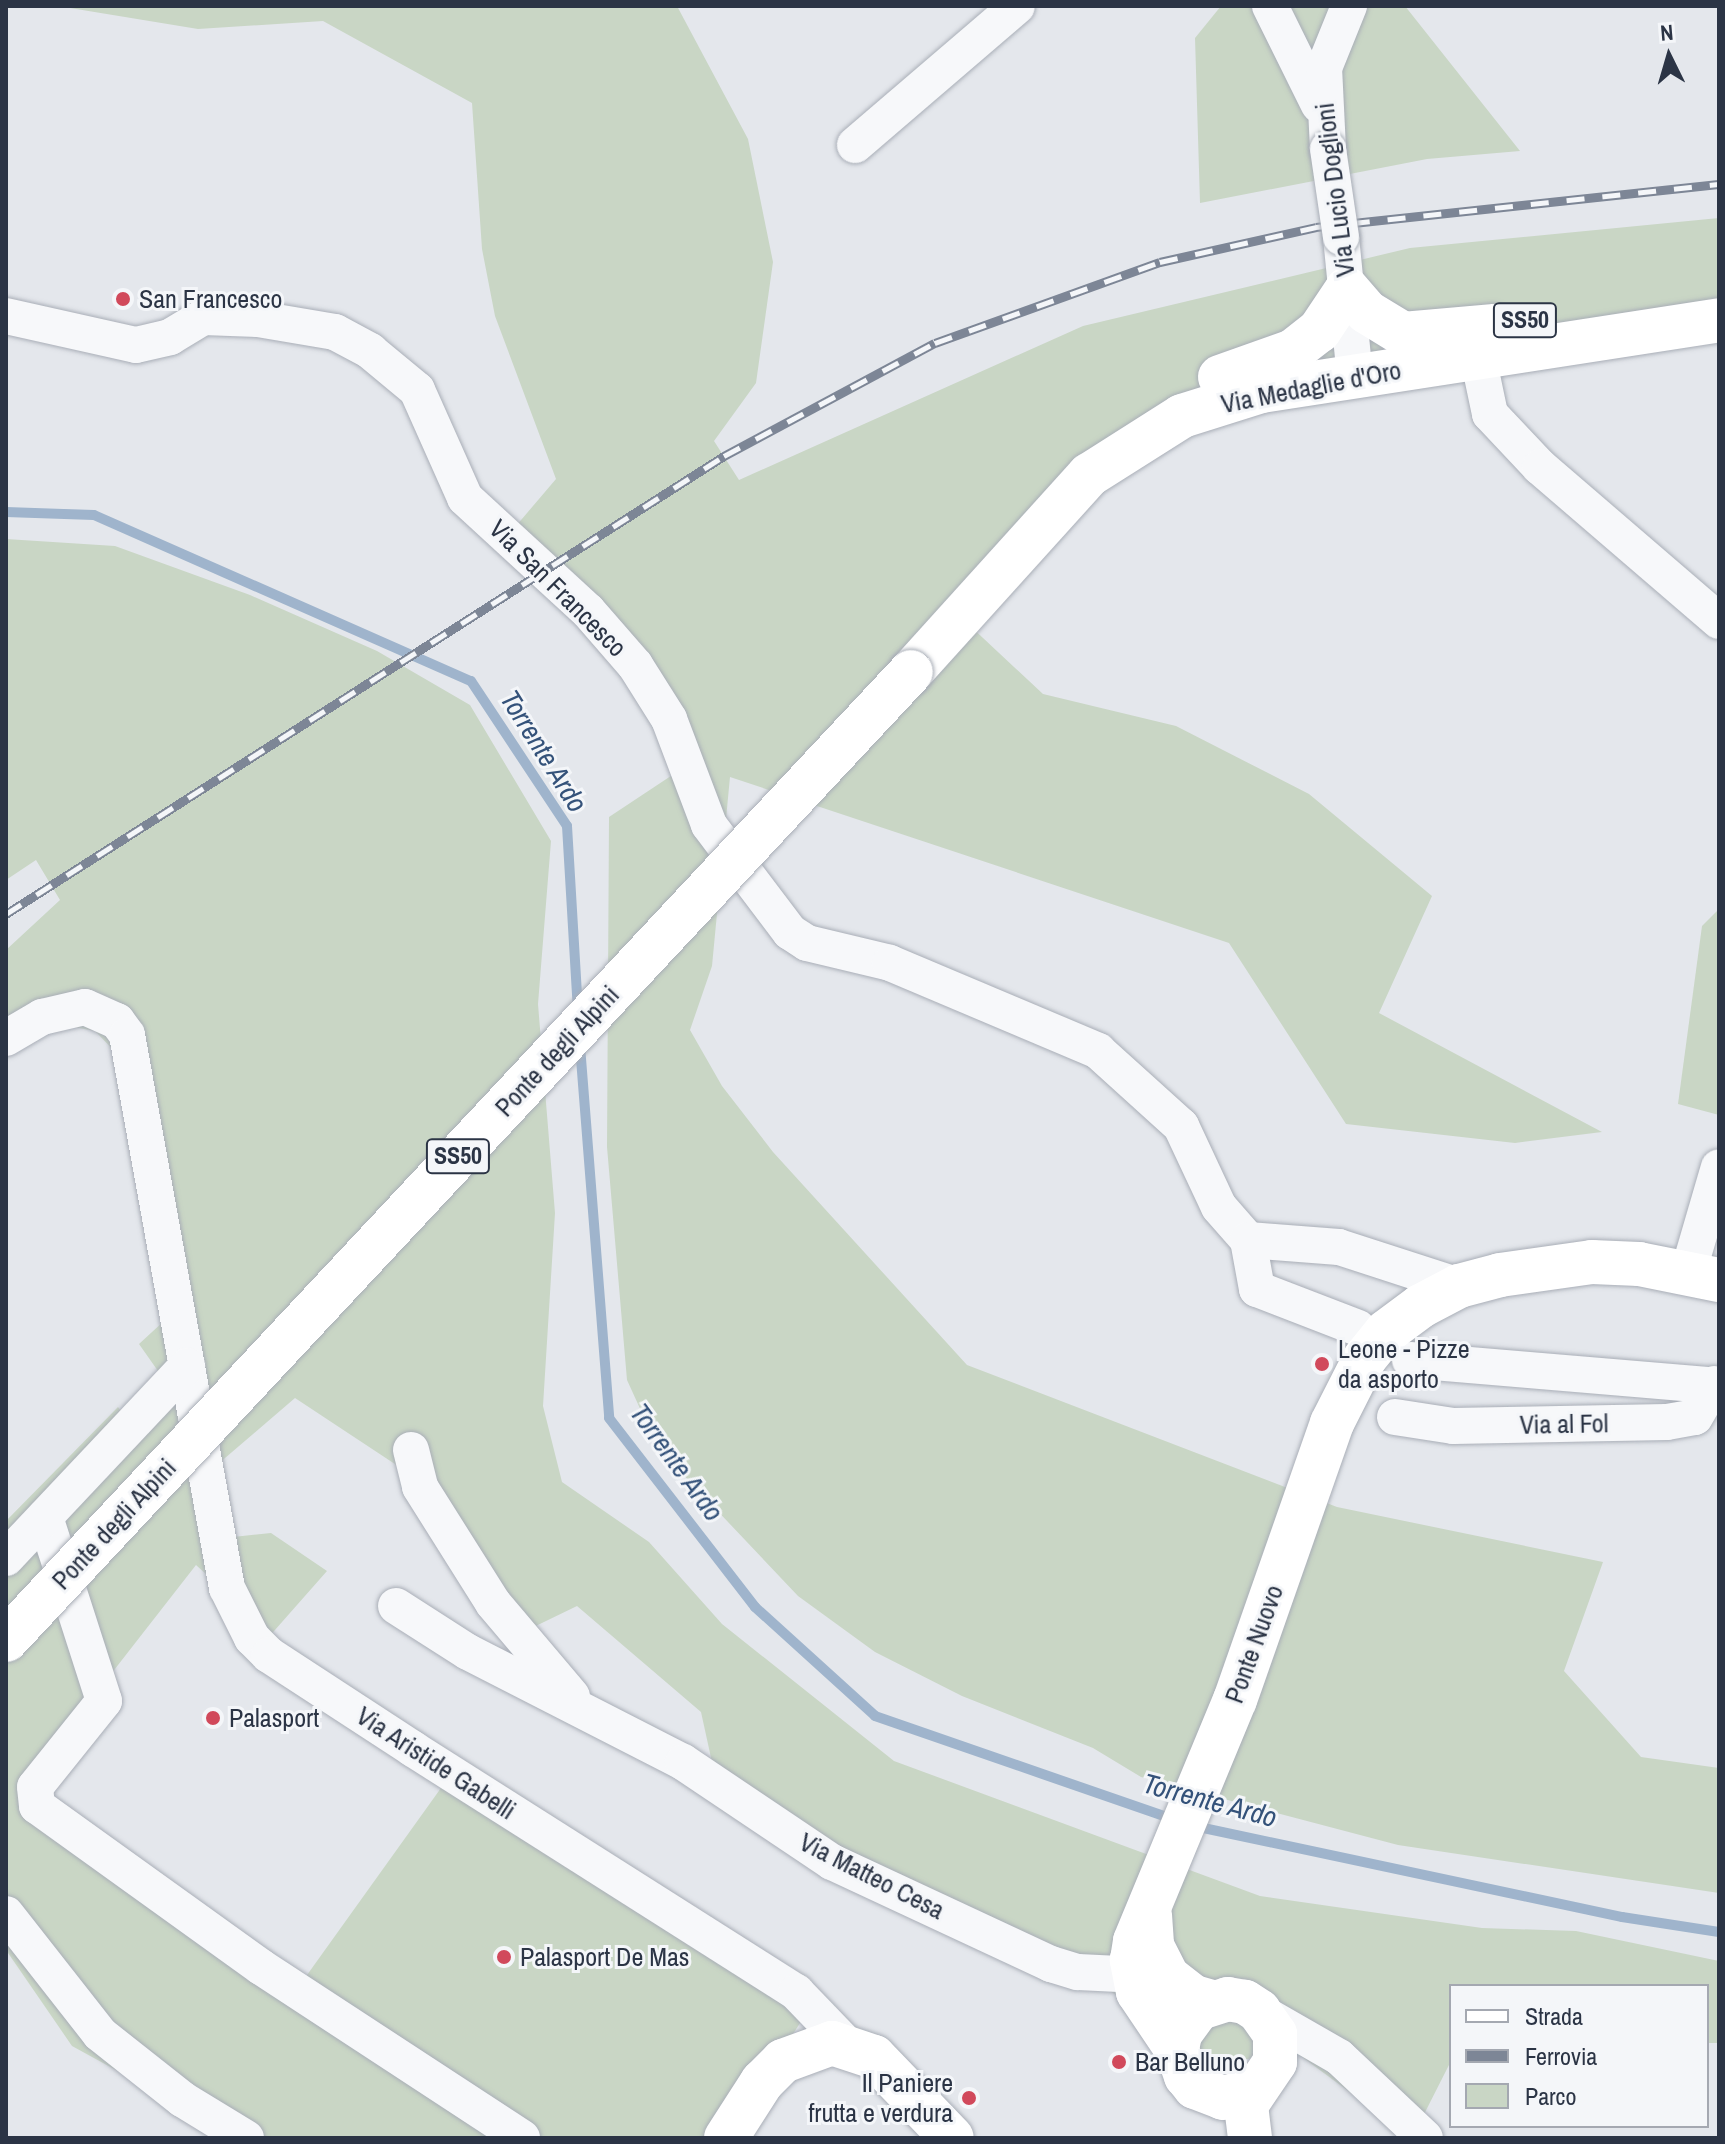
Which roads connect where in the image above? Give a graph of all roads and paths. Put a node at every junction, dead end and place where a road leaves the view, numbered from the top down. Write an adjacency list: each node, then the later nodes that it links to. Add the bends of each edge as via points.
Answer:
1 (1017, 6): 5 (street)
2 (1270, 6): 4 (street)
3 (1349, 6): 4 (street, Via Lucio Doglioni, via 1324,68)
4 (1322, 110): 6 (street, Via Lucio Doglioni, bridge)
5 (855, 145)
6 (1346, 274): 7 (main road, SS50, via 1385,326 1415,334 1681,296); 11 (street, Via Lucio Doglioni); 12 (main road, via 1319,331 1293,351 1174,391 1098,438)
7 (1719, 303)
8 (6, 316): 17 (street, Via San Francesco, via 136,345 170,337 203,317 258,319 335,332 370,351 417,390 465,498 588,611 635,665 669,719 709,825 772,914 807,943 890,963 1098,1051 1181,1126 1219,1207)
9 (1719, 320): 10 (main road, Via Medaglie d'Oro / SS50)
10 (1478, 357): 11 (main road, Via Medaglie d'Oro / SS50); 13 (street, via 1490,414 1540,467)
11 (1355, 378): 12 (main road, Via Medaglie d'Oro, via 1262,391 1182,416 1120,450)
12 (1071, 492): 14 (main road, Via Medaglie d'Oro)
13 (1719, 621)
14 (911, 672): 29 (main road, Ponte degli Alpini / SS50, bridge)
15 (6, 1038): 22 (street, Via Aristide Gabelli, via 42,1017 85,1007 117,1021 127,1035)
16 (1719, 1167): 18 (street)
17 (1248, 1240): 19 (street, via 1339,1247); 20 (street, via 1257,1289)
18 (1704, 1276): 19 (main road, via 1592,1262)
19 (1459, 1286): 32 (main road, Ponte Nuovo, via 1386,1332 1352,1380 1235,1700 1148,1909)
20 (1358, 1328)
21 (1410, 1360): 23 (street, Via al Fol)
22 (188, 1369): 26 (street); 35 (street, Via Aristide Gabelli, via 227,1588 252,1638 269,1655 413,1749 796,1992)
23 (1716, 1385): 24 (street, Via al Fol, via 1695,1417 1667,1422 1453,1426)
24 (1395, 1417)
25 (411, 1450): 30 (street, Via Matteo Cesa, via 420,1487 493,1603 548,1670)
26 (45, 1517): 27 (street); 41 (street, via 104,1701 35,1787 43,1812 261,1967)
27 (6, 1558)
28 (396, 1606): 30 (street, Via Matteo Cesa, via 468,1652)
29 (6, 1640)
30 (597, 1718): 32 (street, Via Matteo Cesa, via 683,1762 832,1862 1051,1964 1078,1972)
31 (6, 1914): 40 (street, via 100,2034 182,2099)
32 (1150, 1976): 33 (main road); 36 (main road, via 1146,2008)
33 (1212, 2002): 34 (main road, via 1228,1999); 36 (main road, via 1187,2020)
34 (1259, 2011): 37 (street, via 1306,2035); 38 (main road, via 1275,2034)
35 (846, 2044): 42 (main road, via 815,2045 783,2061 762,2082); 43 (main road, Via Aristide Gabelli, via 874,2057)
36 (1177, 2050): 39 (main road, via 1186,2076)
37 (1360, 2078): 38 (street, via 1309,2065); 46 (street)
38 (1262, 2082): 39 (main road, via 1223,2098); 45 (main road, via 1244,2116)
39 (1207, 2093): 44 (main road)
40 (246, 2138)
41 (522, 2138)
42 (726, 2138)
43 (952, 2138)
44 (1242, 2138)
45 (1250, 2138)
46 (1425, 2138)

